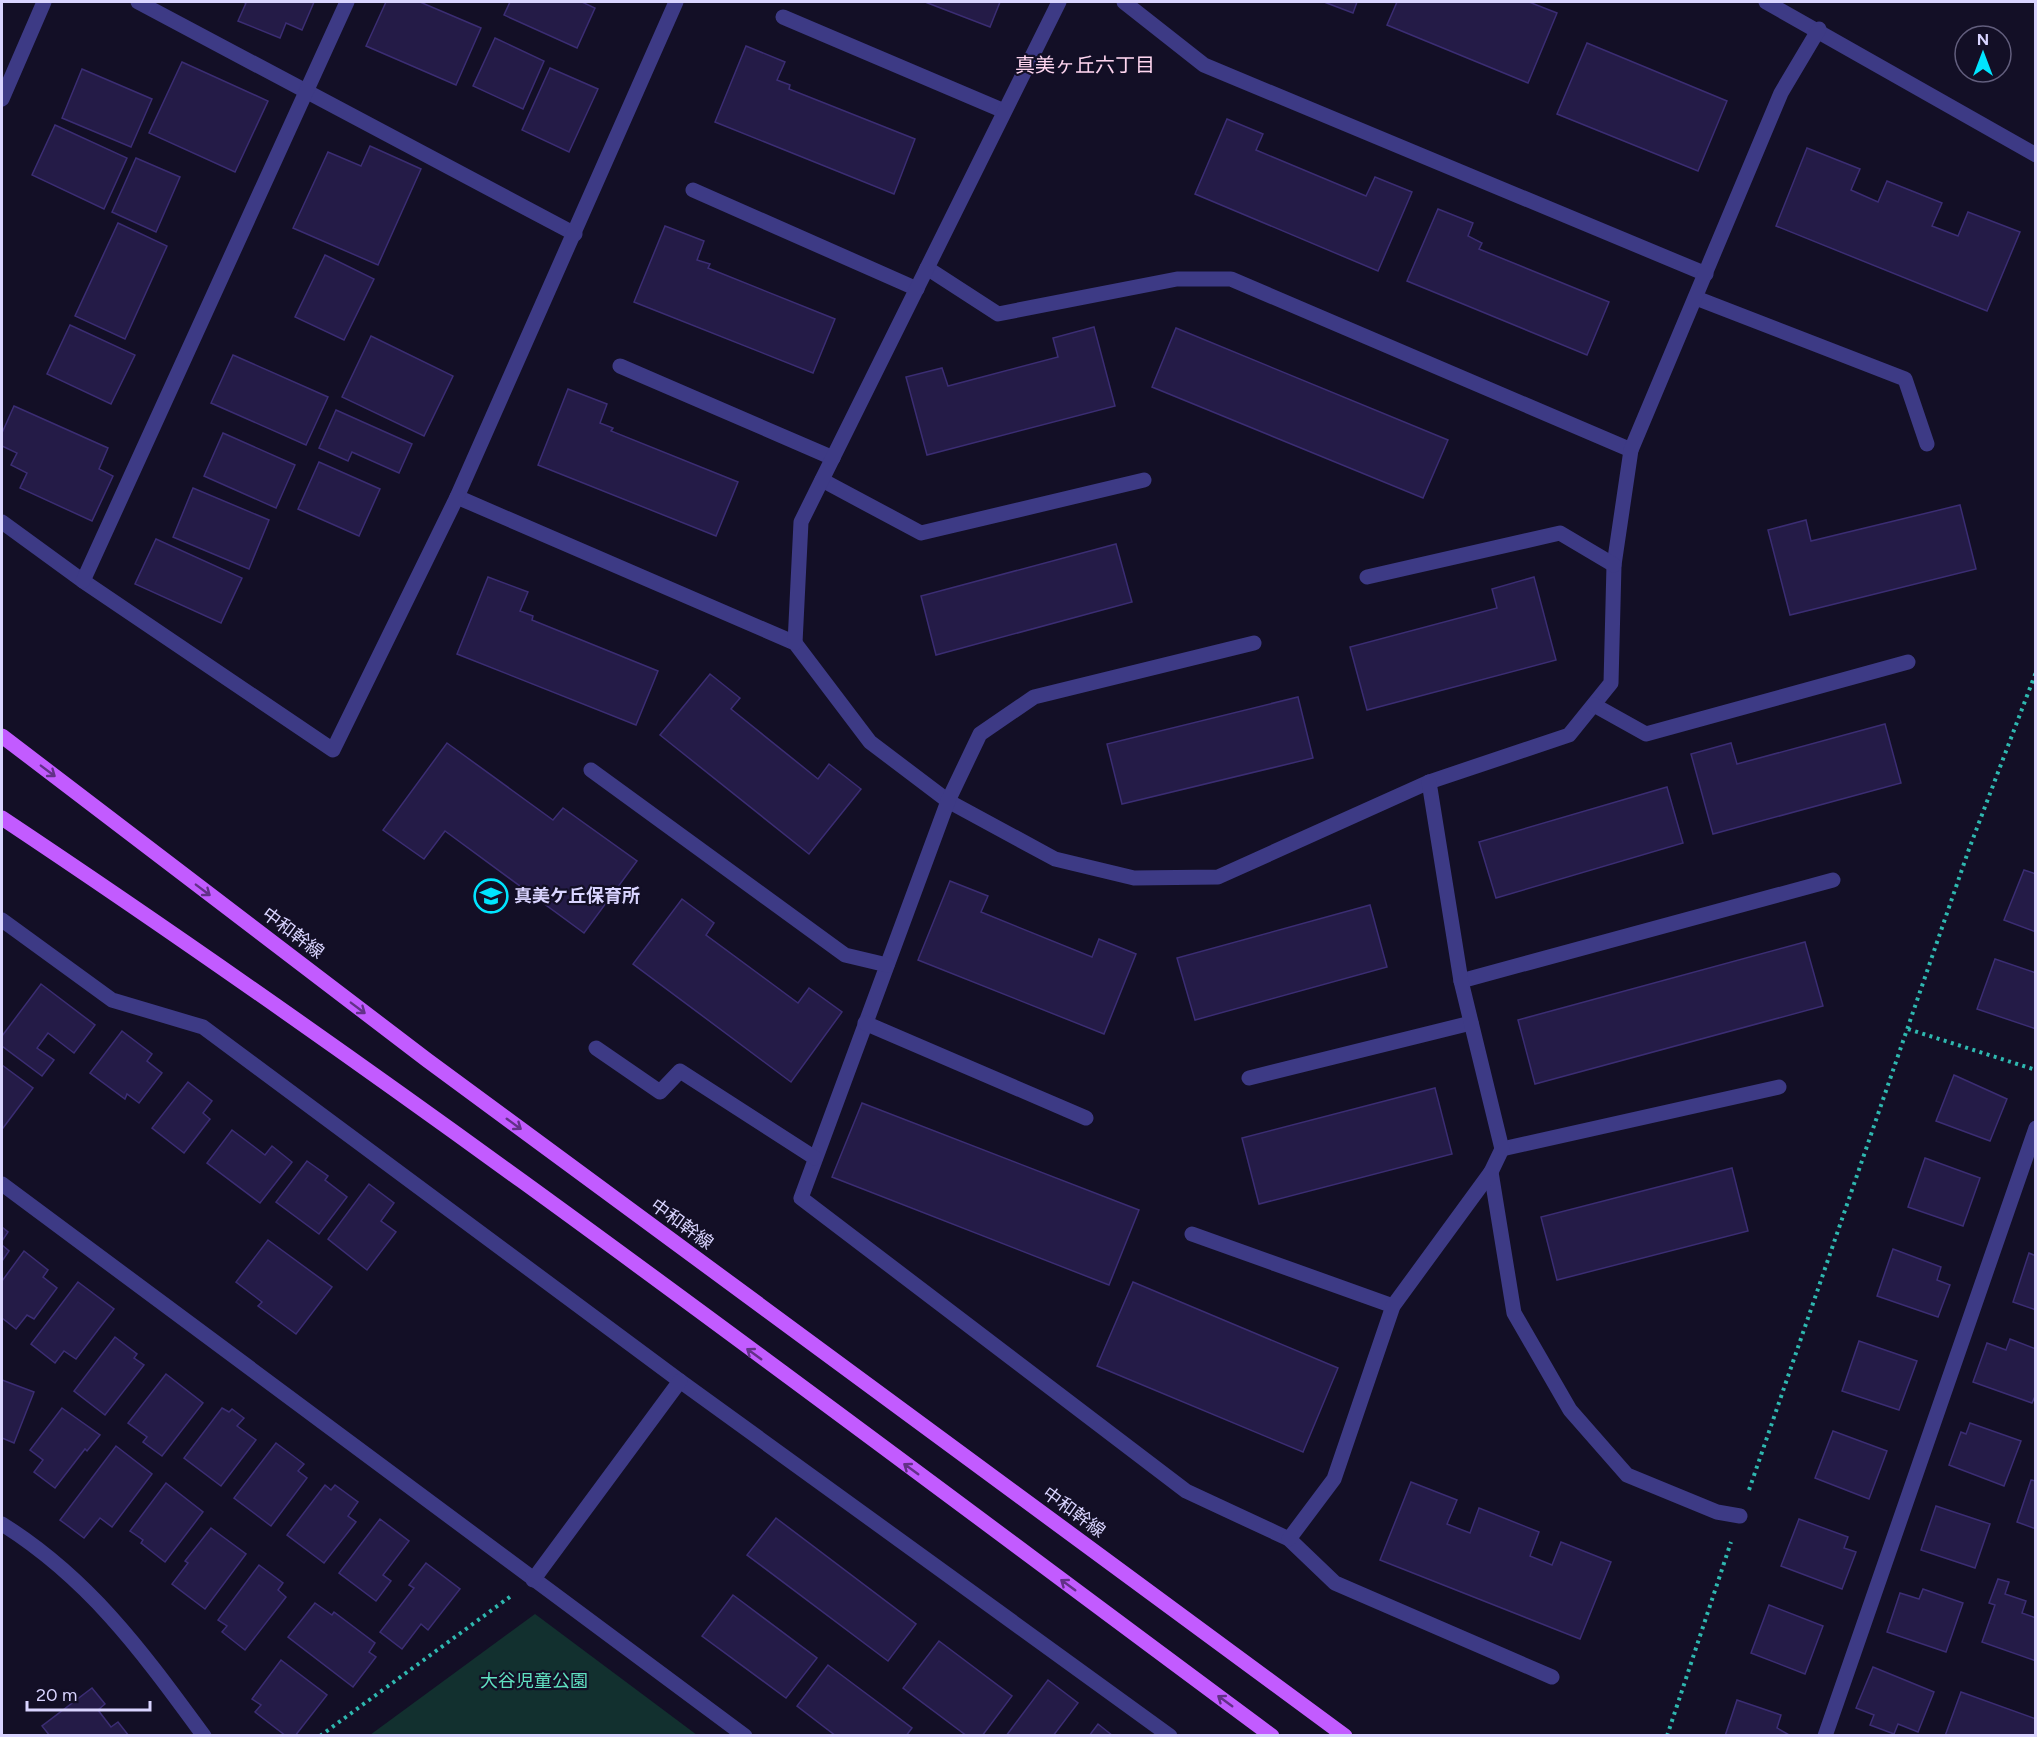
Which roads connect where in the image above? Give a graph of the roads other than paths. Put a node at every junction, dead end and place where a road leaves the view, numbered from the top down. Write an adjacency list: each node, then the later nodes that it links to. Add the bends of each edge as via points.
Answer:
1 (44, 2): 11 (street)
2 (138, 2): 10 (street)
3 (347, 2): 10 (street)
4 (676, 2): 15 (street)
5 (1059, 2): 12 (street)
6 (1125, 2): 17 (street, via 1204,65)
7 (1766, 2): 9 (street)
8 (783, 17): 12 (street)
9 (1819, 29): 13 (street); 17 (street, via 1781,93)
10 (306, 91): 15 (street); 30 (street)
11 (2, 99)
12 (1004, 111): 16 (street)
13 (2036, 155)
14 (693, 190): 18 (street)
15 (575, 234): 26 (street)
16 (927, 268): 18 (street); 22 (street, via 998,314 1177,279 1231,279)
17 (1706, 274): 19 (street)
18 (917, 289): 23 (street)
19 (1696, 298): 21 (street, via 1905,379); 22 (street)
20 (620, 366): 23 (street)
21 (1927, 444)
22 (1631, 450): 28 (street)
23 (833, 458): 24 (street)
24 (822, 480): 25 (street, via 921,533); 31 (street, via 801,522)
25 (1144, 480)
26 (457, 497): 30 (street, via 333,750); 31 (street)
27 (2, 522): 30 (street)
28 (1614, 565): 29 (street, via 1560,533); 34 (street, via 1611,683)
29 (1367, 578)
30 (83, 581)
31 (795, 643): 38 (street, via 870,742)
32 (1254, 643): 38 (street, via 1034,697 980,734)
33 (1908, 662): 34 (street, via 1646,734)
34 (1594, 705): 37 (street, via 1569,735)
35 (2, 735): 67 (main road, 中和幹線, one-way to 67, via 436,1068)
36 (591, 770): 42 (street, via 845,954)
37 (1429, 782): 38 (street, via 1218,877 1134,878 1055,859); 43 (street)
38 (948, 801): 42 (street)
39 (2, 818): 66 (main road, one-way to 39, via 434,1118 169,929)
40 (1833, 880): 43 (street)
41 (2, 920): 57 (street, via 112,1000 203,1026)
42 (887, 965): 44 (street)
43 (1461, 981): 45 (street)
44 (866, 1023): 49 (street); 52 (street)
45 (1471, 1023): 47 (street); 51 (street)
46 (596, 1048): 52 (street, via 660,1092 680,1071)
47 (1249, 1078)
48 (1779, 1087): 51 (street)
49 (1086, 1118)
50 (2036, 1128): 68 (street)
51 (1502, 1149): 53 (street)
52 (815, 1158): 60 (street, via 801,1198 1186,1491)
53 (1491, 1172): 56 (street); 58 (street, via 1514,1313 1570,1410 1627,1475 1716,1512)
54 (2, 1184): 61 (street)
55 (1192, 1234): 56 (street)
56 (1393, 1306): 60 (street, via 1334,1479)
57 (680, 1381): 61 (street); 65 (street)
58 (1740, 1516)
59 (2, 1524): 63 (street, via 80,1582 127,1633)
60 (1289, 1539): 62 (street, via 1335,1583)
61 (533, 1580): 64 (street)
62 (1552, 1677)
63 (204, 1736)
64 (745, 1736)
65 (1170, 1736)
66 (1272, 1736)
67 (1345, 1736)
68 (1825, 1736)

